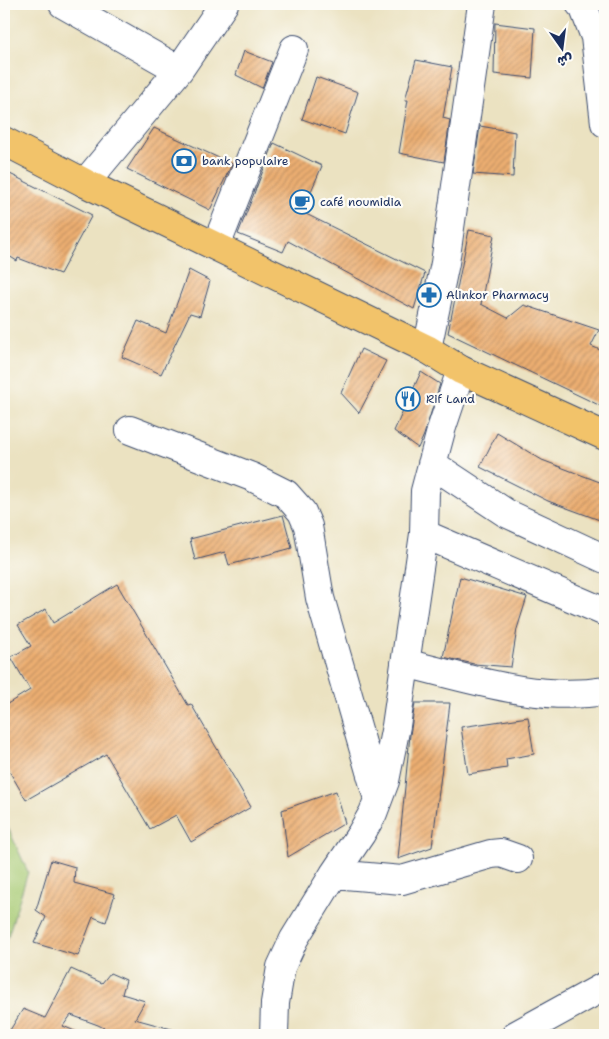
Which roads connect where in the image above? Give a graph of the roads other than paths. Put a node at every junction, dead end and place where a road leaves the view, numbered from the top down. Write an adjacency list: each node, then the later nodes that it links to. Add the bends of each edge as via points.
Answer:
1 (63, 4): 6 (street)
2 (224, 4): 6 (street)
3 (482, 4): 11 (street, via 445,262)
4 (580, 4): 7 (street, via 595,37)
5 (294, 49): 10 (street)
6 (179, 70): 9 (street)
7 (605, 123)
8 (4, 142): 9 (highway)
9 (85, 183): 10 (highway)
10 (216, 246): 11 (highway)
11 (427, 349): 12 (highway)
12 (461, 370): 14 (highway); 15 (street)
13 (130, 430): 21 (street, via 252,477 286,494 302,512 308,526 320,598)
14 (605, 436)
15 (432, 464): 16 (street, via 425,491); 17 (street, via 506,513)
16 (424, 534): 18 (street); 19 (street)
17 (605, 559)
18 (605, 612)
19 (405, 663): 20 (street, via 540,693); 21 (street, via 396,726)
20 (605, 691)
21 (378, 800): 23 (street, via 361,834)
22 (518, 859): 23 (street, via 501,853 491,854 402,880)
23 (334, 874): 25 (street, via 294,939 282,967 275,1003)
24 (605, 986): 26 (street)
25 (274, 1035)
26 (516, 1035)

